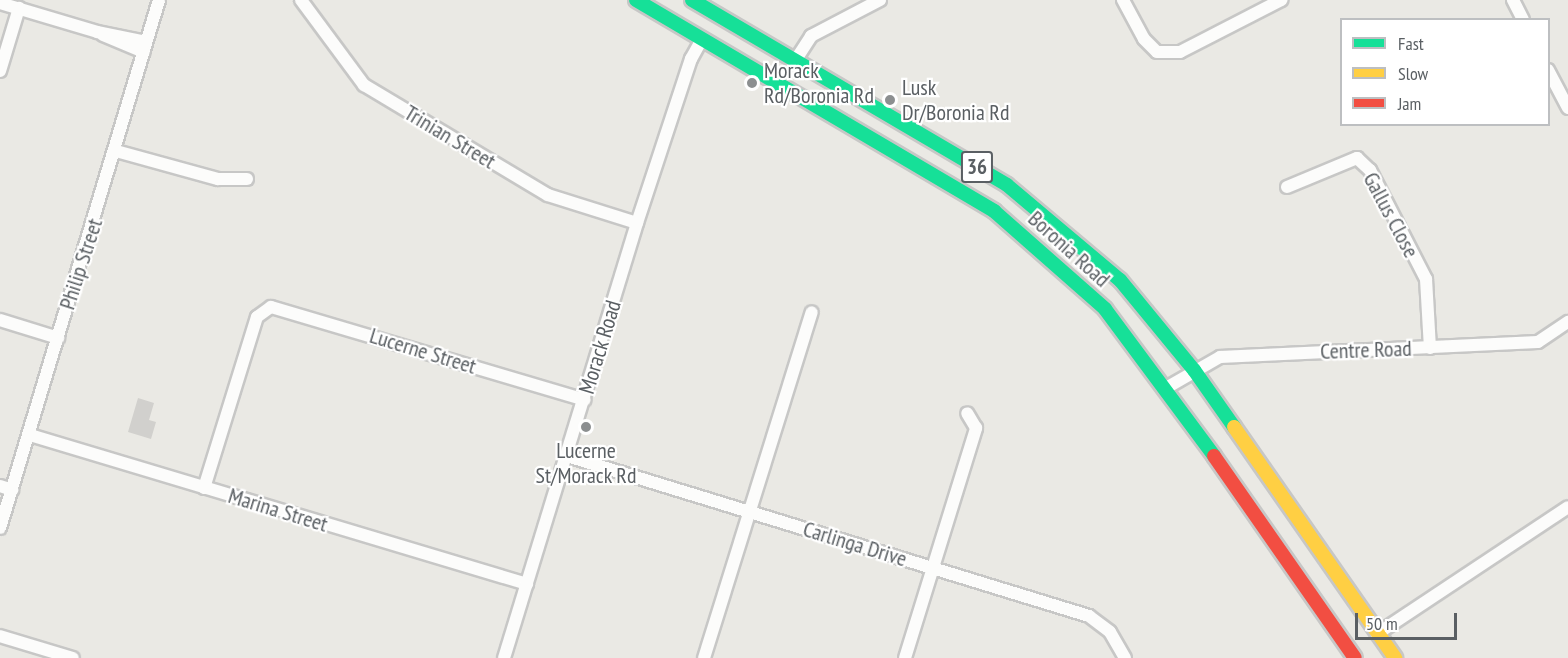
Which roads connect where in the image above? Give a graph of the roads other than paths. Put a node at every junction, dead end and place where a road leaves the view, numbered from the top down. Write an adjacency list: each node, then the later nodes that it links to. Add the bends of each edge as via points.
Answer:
1 (159, 0): 14 (street, Philip Street)
2 (301, 0): 23 (street, Trinian Street, via 364,85 548,195)
3 (636, 0): 13 (main road, Boronia Road / 36)
4 (692, 0): 11 (main road, Boronia Road / 36)
5 (880, 0): 15 (street, via 811,36)
6 (1123, 0): 7 (street, via 1144,39 1157,52 1180,52)
7 (1281, 0)
8 (1513, 0): 12 (street)
9 (0, 3): 10 (street)
10 (19, 9): 14 (street); 16 (street)
11 (719, 15): 13 (main road); 15 (main road, Boronia Road / 36)
12 (1522, 18)
13 (702, 39): 18 (main road, Boronia Road / 36); 23 (street, Morack Road, via 691,59)
14 (145, 47): 20 (street, Philip Street)
15 (795, 61): 18 (main road); 31 (main road, Boronia Road / 36, via 1007,185 1120,280)
16 (0, 71)
17 (1550, 74): 19 (street)
18 (781, 86): 32 (main road, Boronia Road / 36, via 994,212 1105,309)
19 (1568, 108)
20 (116, 151): 21 (street, via 218,179); 28 (street, Philip Street)
21 (247, 179)
22 (1287, 186): 30 (street, Gallus Close, via 1357,158 1370,170 1426,279)
23 (637, 223): 33 (street, Morack Road)
24 (812, 312): 40 (street)
25 (0, 320): 28 (street)
26 (1568, 322): 27 (street, Centre Road)
27 (1559, 331): 29 (street); 30 (street, Centre Road, via 1538,342)
28 (58, 338): 35 (street, Philip Street)
29 (1568, 342)
30 (1430, 348): 31 (street, Centre Road, via 1240,354 1220,357)
31 (1194, 370): 32 (street, Centre Road); 44 (main road, Boronia Road / 36)
32 (1166, 388): 51 (main road, Boronia Road / 36)
33 (584, 400): 36 (street, Morack Road); 38 (street, Lucerne Street, via 284,308 262,311 256,318)
34 (967, 412): 42 (street, via 976,428)
35 (30, 435): 37 (street, Philip Street); 38 (street, Marina Street)
36 (567, 456): 40 (street, Carlinga Drive); 43 (street, Morack Road)
37 (6, 488): 41 (street, Philip Street)
38 (204, 488): 43 (street, Marina Street)
39 (1568, 507): 44 (street)
40 (749, 511): 42 (street, Carlinga Drive); 48 (street)
41 (0, 528)
42 (931, 568): 49 (street); 50 (street, Carlinga Drive, via 1089,616 1110,632)
43 (527, 584): 47 (street, Morack Road)
44 (1377, 633): 52 (main road, Boronia Road / 36)
45 (0, 636): 46 (street)
46 (73, 658)
47 (504, 658)
48 (705, 658)
49 (905, 658)
50 (1125, 658)
51 (1355, 658)
52 (1395, 658)

